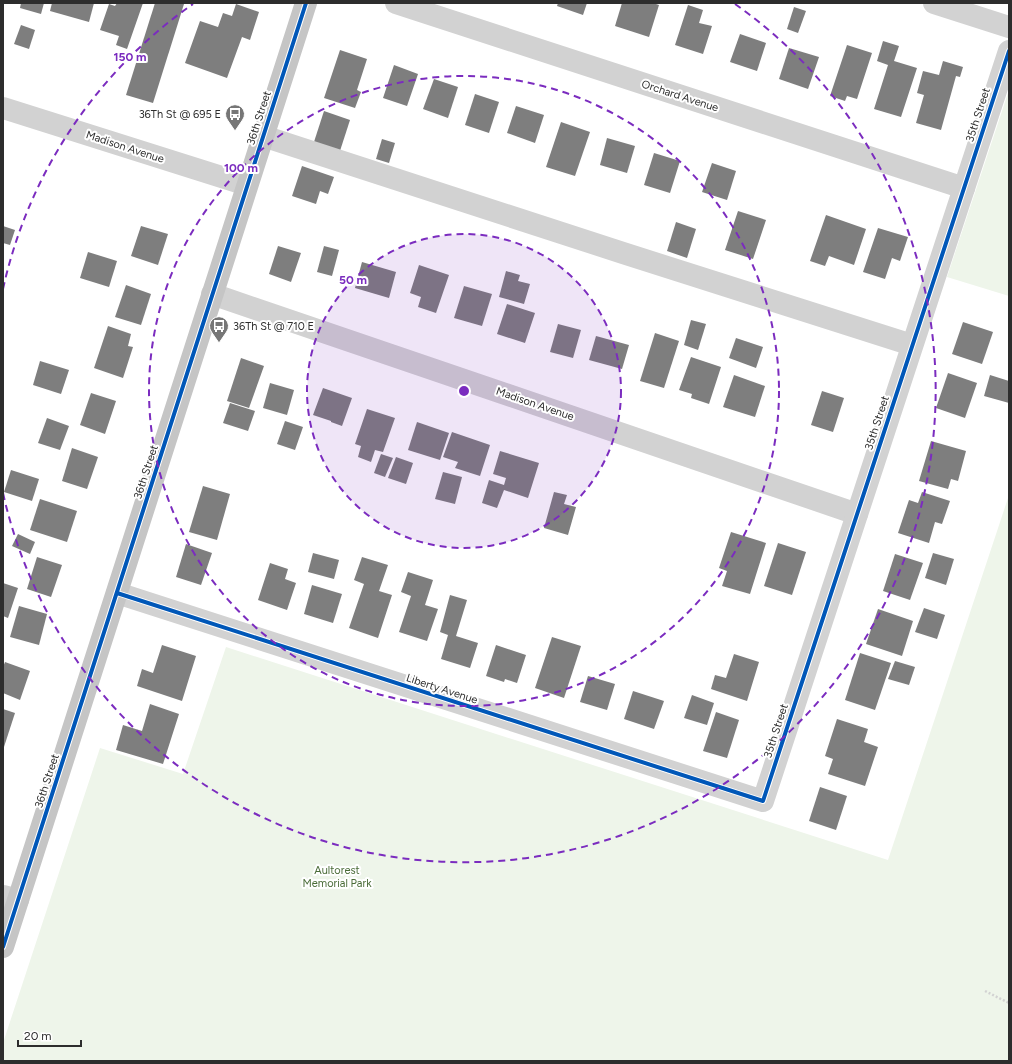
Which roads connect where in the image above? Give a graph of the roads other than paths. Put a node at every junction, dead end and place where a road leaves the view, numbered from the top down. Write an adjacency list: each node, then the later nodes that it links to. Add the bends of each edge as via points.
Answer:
1 (306, 3): 7 (main road, 36th Street)
2 (396, 3): 9 (street, Orchard Avenue)
3 (934, 3): 4 (street)
4 (1009, 27)
5 (1009, 51): 9 (street, 35th Street)
6 (3, 108): 8 (street, Madison Avenue)
7 (263, 136): 8 (main road, 36th Street); 11 (street)
8 (247, 186): 10 (main road, 36th Street)
9 (964, 188): 11 (street, 35th Street)
10 (212, 294): 12 (street, Madison Avenue); 13 (main road, 36th Street)
11 (912, 345): 12 (street, 35th Street)
12 (857, 514): 14 (street, 35th Street)
13 (116, 593): 14 (street, Liberty Avenue); 15 (main road, 36th Street)
14 (762, 801)
15 (10, 898): 16 (main road, 36th Street)
16 (3, 947)

